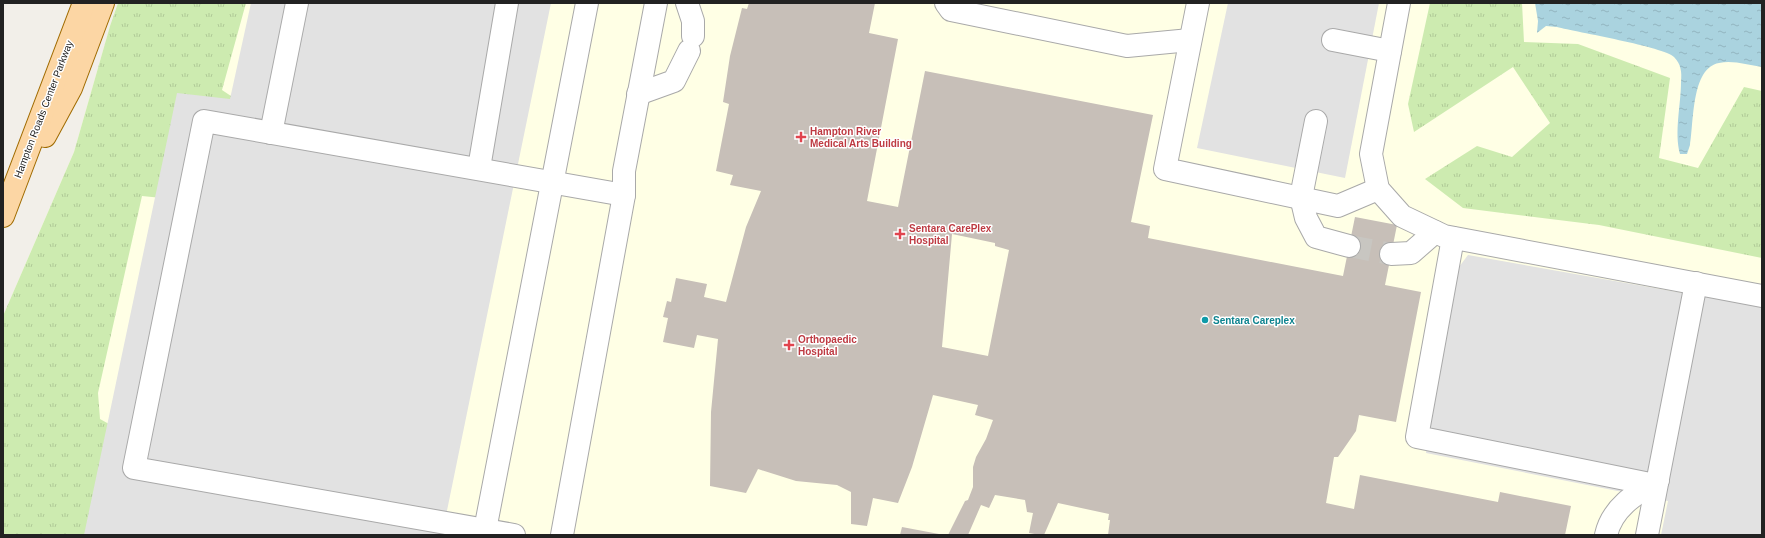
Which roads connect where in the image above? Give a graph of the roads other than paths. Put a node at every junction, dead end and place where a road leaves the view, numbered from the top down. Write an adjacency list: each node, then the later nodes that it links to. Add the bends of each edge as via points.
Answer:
1 (84, 3): 19 (main road, Hampton Roads Center Parkway)
2 (103, 3): 19 (main road, via 71,88 48,132)
3 (297, 3): 16 (lane)
4 (508, 3): 17 (lane)
5 (587, 3): 18 (lane)
6 (656, 3): 14 (lane)
7 (687, 3): 14 (lane, via 693,22 691,43 674,81)
8 (946, 3): 11 (lane, via 950,10 1127,46)
9 (1198, 3): 11 (lane)
10 (1399, 3): 13 (lane)
11 (1190, 40): 22 (lane, via 1165,168)
12 (1333, 40): 13 (lane)
13 (1390, 52): 20 (lane, via 1371,154)
14 (638, 94): 21 (lane, via 624,171)
15 (1316, 121): 22 (lane)
16 (271, 132): 17 (lane); 30 (lane, via 204,121 134,468)
17 (478, 168): 18 (lane)
18 (552, 181): 21 (lane); 30 (lane)
19 (14, 187): 23 (main road, Hampton Roads Center Parkway)
20 (1378, 189): 22 (lane, via 1338,206); 24 (lane, via 1402,216)
21 (624, 195): 32 (lane)
22 (1301, 197): 25 (lane, via 1306,218 1316,237)
23 (3, 216)
24 (1444, 235): 26 (lane, via 1411,253); 27 (lane); 29 (lane, via 1417,437)
25 (1349, 246)
26 (1391, 254)
27 (1696, 283): 28 (lane); 29 (lane)
28 (1762, 296)
29 (1654, 482): 33 (lane, via 1623,504 1609,523); 34 (lane)
30 (484, 532): 31 (lane)
31 (514, 535)
32 (562, 535)
33 (1606, 535)
34 (1647, 535)

